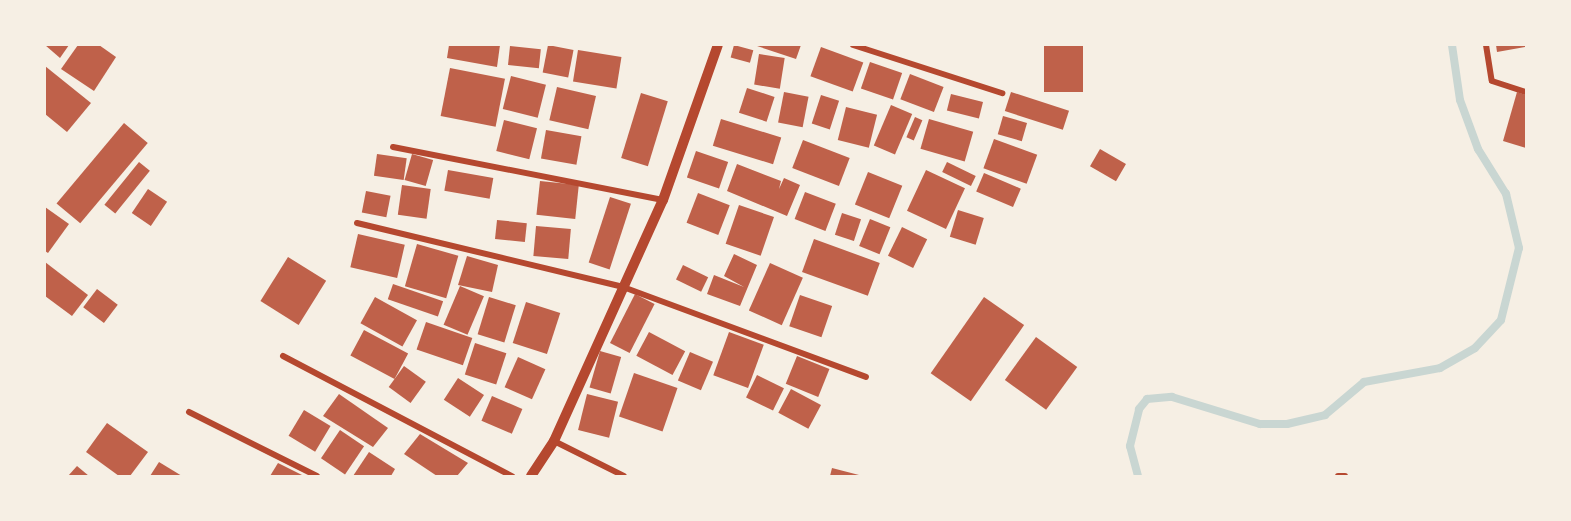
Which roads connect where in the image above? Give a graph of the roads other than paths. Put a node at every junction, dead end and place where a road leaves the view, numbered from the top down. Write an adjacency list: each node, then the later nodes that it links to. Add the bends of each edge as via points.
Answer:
1 (718, 45): 7 (street)
2 (853, 45): 5 (street)
3 (1486, 45): 4 (street, via 1492,81)
4 (1526, 92)
5 (1002, 93)
6 (393, 147): 7 (street)
7 (663, 200): 9 (street)
8 (357, 223): 9 (street)
9 (623, 287): 11 (street); 13 (street)
10 (283, 356): 15 (street)
11 (866, 377)
12 (189, 412): 14 (street)
13 (554, 441): 16 (street); 17 (street)
14 (317, 476)
15 (512, 476)
16 (531, 476)
17 (624, 476)
18 (1338, 476): 19 (street)
19 (1345, 476)

